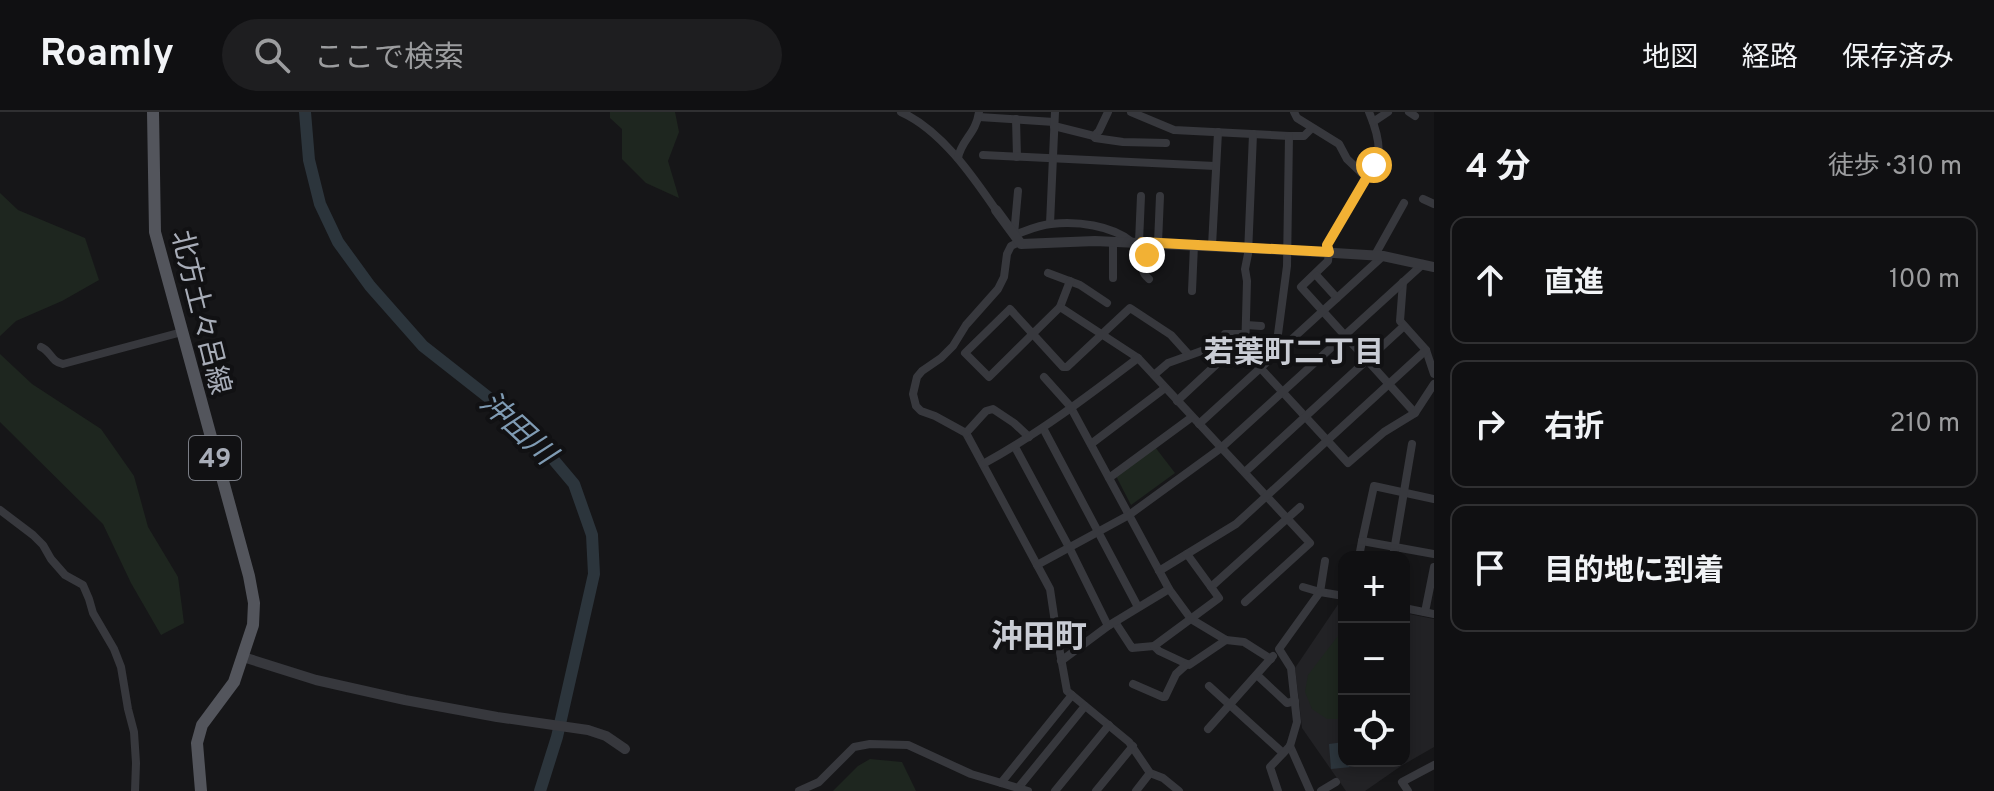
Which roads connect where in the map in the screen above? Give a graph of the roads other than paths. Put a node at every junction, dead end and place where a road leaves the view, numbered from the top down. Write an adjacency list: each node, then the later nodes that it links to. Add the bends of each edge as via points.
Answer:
1 (153, 112): 57 (main road, 北方土々呂線 / 49, via 155,232)
2 (901, 112): 20 (street, via 915,118)
3 (1108, 112): 15 (street)
4 (1131, 112): 13 (street, via 1174,130)
5 (1294, 112): 12 (street)
6 (1369, 112): 11 (street)
7 (1388, 112): 11 (street)
8 (979, 115): 9 (street); 20 (street)
9 (1016, 119): 10 (street); 19 (street)
10 (1054, 120): 15 (street); 21 (street)
11 (1373, 122): 23 (street, via 1380,150)
12 (1312, 128): 16 (street, via 1304,136); 23 (street, via 1339,144)
13 (1218, 132): 14 (street); 22 (street)
14 (1253, 134): 16 (street); 38 (street)
15 (1094, 136): 17 (street)
16 (1289, 136): 39 (street)
17 (1166, 143)
18 (983, 155): 19 (street)
19 (1017, 157): 21 (street)
20 (958, 158): 30 (street)
21 (1053, 159): 22 (street); 31 (street)
22 (1215, 166): 37 (street)
23 (1366, 177): 40 (street, via 1327,245)
24 (1018, 191): 32 (street)
25 (1141, 196): 34 (street)
26 (1160, 196): 35 (street)
27 (1423, 199): 29 (street)
28 (1404, 203): 41 (street)
29 (1434, 204)
30 (996, 210): 32 (street)
31 (1050, 224): 32 (street); 34 (street, via 1080,223)
32 (1016, 239): 33 (street, via 1027,245); 84 (street, via 998,289 947,352 917,377 916,406)
33 (1113, 241): 34 (street); 45 (street)
34 (1138, 242): 35 (street); 46 (street, via 1147,255 1142,269)
35 (1158, 243): 36 (street)
36 (1194, 245): 37 (street); 49 (street)
37 (1212, 246): 38 (street)
38 (1248, 249): 39 (street); 56 (street)
39 (1286, 250): 40 (street); 60 (street)
40 (1329, 252): 41 (street); 53 (street, via 1328,261 1301,287)
41 (1379, 256): 42 (street); 50 (street)
42 (1431, 266): 48 (street)
43 (1048, 273): 47 (street)
44 (1317, 276): 50 (street)
45 (1113, 278)
46 (1149, 279)
47 (1070, 281): 51 (street); 52 (street)
48 (1403, 282): 55 (street); 62 (street)
49 (1192, 291)
50 (1337, 298): 53 (street)
51 (1107, 303)
52 (1060, 307): 58 (street); 61 (street)
53 (1322, 311): 62 (street); 70 (street)
54 (1261, 326): 56 (street)
55 (1404, 326): 64 (street); 68 (street)
56 (1246, 330): 59 (street); 66 (street, via 1245,354)
57 (182, 332): 63 (street, via 63,364); 128 (main road, 北方土々呂線 / 49, via 254,603)
58 (1033, 334): 58 (street, via 989,377 965,353 1010,309); 61 (street, via 1063,367)
59 (1225, 334)
60 (1278, 334)
61 (1103, 335): 65 (street, via 1130,308 1171,335); 67 (street)
62 (1344, 336): 68 (street); 77 (street)
63 (41, 347)
64 (1426, 350): 71 (street); 74 (street)
65 (1189, 355): 69 (street, via 1207,349); 72 (street)
66 (1231, 355)
67 (1138, 358): 72 (street); 79 (street)
68 (1367, 360): 74 (street); 81 (street)
69 (1220, 361): 70 (street, via 1254,361); 78 (street)
70 (1261, 368): 77 (street); 82 (street)
71 (1434, 374)
72 (1154, 375): 76 (street)
73 (1044, 377): 79 (street)
74 (1388, 384): 80 (street); 86 (street)
75 (1434, 384): 80 (street)
76 (1165, 388): 78 (street); 87 (street)
77 (1282, 391): 81 (street); 90 (street)
78 (1177, 401): 82 (street)
79 (1071, 409): 83 (street); 87 (street)
80 (1415, 413): 86 (street, via 1348,463)
81 (1306, 416): 86 (street); 92 (street)
82 (1196, 421): 90 (street); 93 (street)
83 (1043, 428): 85 (street); 101 (street)
84 (966, 433): 85 (street, via 993,409); 91 (street)
85 (1029, 437): 89 (street)
86 (1327, 440): 95 (street)
87 (1091, 444): 93 (street)
88 (1412, 444): 94 (street)
89 (1015, 447): 91 (street); 104 (street)
90 (1221, 448): 92 (street); 99 (street)
91 (983, 464): 110 (street)
92 (1245, 472): 95 (street)
93 (1109, 478): 99 (street)
94 (1404, 492): 96 (street); 102 (street, via 1374,486); 103 (street)
95 (1266, 496): 100 (street); 107 (street, via 1236,524)
96 (1434, 499)
97 (1300, 507): 100 (street)
98 (0, 510): 150 (street, via 43,545 65,575 83,585 114,649 134,732)
99 (1129, 515): 101 (street); 112 (street)
100 (1287, 519): 114 (street); 119 (street, via 1310,543)
101 (1099, 532): 104 (street); 120 (street)
102 (1362, 541): 103 (street); 105 (street)
103 (1394, 547): 106 (street); 108 (street)
104 (1070, 549): 110 (street); 124 (street)
105 (1360, 551)
106 (1394, 551)
107 (1187, 554): 112 (street); 114 (street)
108 (1434, 554)
109 (1325, 561): 117 (street)
110 (1037, 565): 130 (street, via 1050,589)
111 (1434, 567): 113 (street)
112 (1159, 571): 116 (street)
113 (1433, 578): 122 (street)
114 (1211, 587): 123 (street, via 1219,598)
115 (1303, 587): 117 (street)
116 (1169, 589): 120 (street); 123 (street)
117 (1320, 592): 118 (street); 127 (street)
118 (1338, 595)
119 (1245, 602)
120 (1138, 607): 124 (street)
121 (1410, 609): 122 (street)
122 (1430, 613)
123 (1191, 619): 125 (street); 126 (street)
124 (1112, 624): 126 (street, via 1132,648); 130 (street)
125 (1226, 640): 129 (street, via 1244,642); 131 (street)
126 (1154, 646): 131 (street)
127 (1279, 649): 129 (street); 136 (street, via 1291,668)
128 (243, 657): 143 (street, via 405,700 585,729); 151 (main road, 北方土々呂線 / 49, via 234,682 202,725 197,743)
129 (1271, 659): 132 (street)
130 (1061, 661): 135 (street)
131 (1187, 664): 133 (street, via 1165,697)
132 (1257, 675): 136 (street, via 1287,703); 137 (street)
133 (1133, 684)
134 (1209, 686): 137 (street)
135 (1072, 695): 138 (street); 148 (street)
136 (1295, 701): 142 (street, via 1297,722)
137 (1230, 705): 140 (street); 144 (street)
138 (1085, 706): 139 (street); 149 (street)
139 (1109, 725): 141 (street); 153 (street)
140 (1208, 729)
141 (1133, 746): 146 (street); 154 (street)
142 (1290, 746): 144 (street); 158 (street)
143 (625, 749)
144 (1283, 753): 157 (street, via 1270,767)
145 (1434, 765): 160 (street, via 1402,782)
146 (1150, 773): 155 (street); 156 (street)
147 (1336, 782): 159 (street)
148 (1001, 783): 149 (street); 152 (street, via 908,745 870,744 854,747 819,782)
149 (1024, 789)
150 (135, 791)
151 (201, 791)
152 (799, 791)
153 (1055, 791)
154 (1096, 791)
155 (1136, 791)
156 (1177, 791)
157 (1278, 791)
158 (1310, 791)
159 (1321, 791)
160 (1408, 791)

